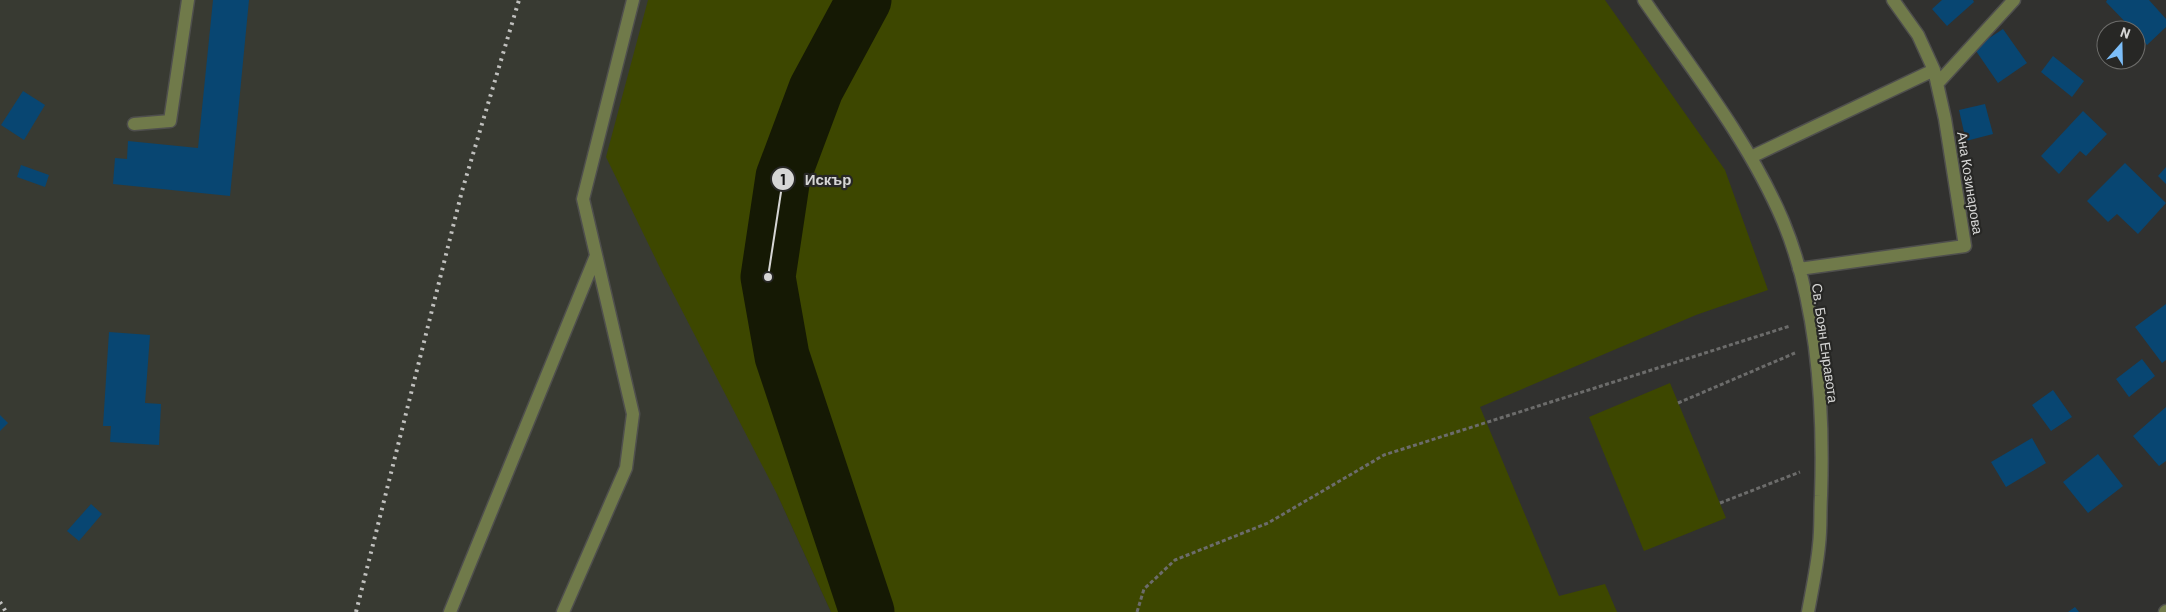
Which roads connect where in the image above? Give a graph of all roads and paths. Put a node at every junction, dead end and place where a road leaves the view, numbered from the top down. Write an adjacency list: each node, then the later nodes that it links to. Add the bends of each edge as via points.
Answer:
1 (188, 0): 8 (street, via 170,121)
2 (633, 0): 10 (street, via 583,200)
3 (1644, 0): 9 (street, Св. Боян Енравота)
4 (1893, 0): 6 (street, Ана Козинарова, via 1918,35)
5 (2014, 0): 7 (street)
6 (1934, 70): 7 (street, Ана Козинарова); 9 (street)
7 (1937, 84): 11 (street, Ана Козинарова, via 1965,246)
8 (134, 124)
9 (1751, 157): 11 (street, Св. Боян Енравота, via 1783,221)
10 (596, 258): 17 (street); 18 (street, via 633,414 626,468)
11 (1799, 270): 12 (street, Св. Боян Енравота)
12 (1810, 320): 13 (street, Св. Боян Енравота); 19 (path, via 1384,455 1268,523 1175,560 1144,589)
13 (1814, 345): 14 (path); 15 (street, Св. Боян Енравота)
14 (1678, 403)
15 (1822, 464): 16 (path); 20 (street, Св. Боян Енравота, via 1819,545)
16 (1720, 504)
17 (450, 612)
18 (563, 612)
19 (1137, 612)
20 (1808, 612)

